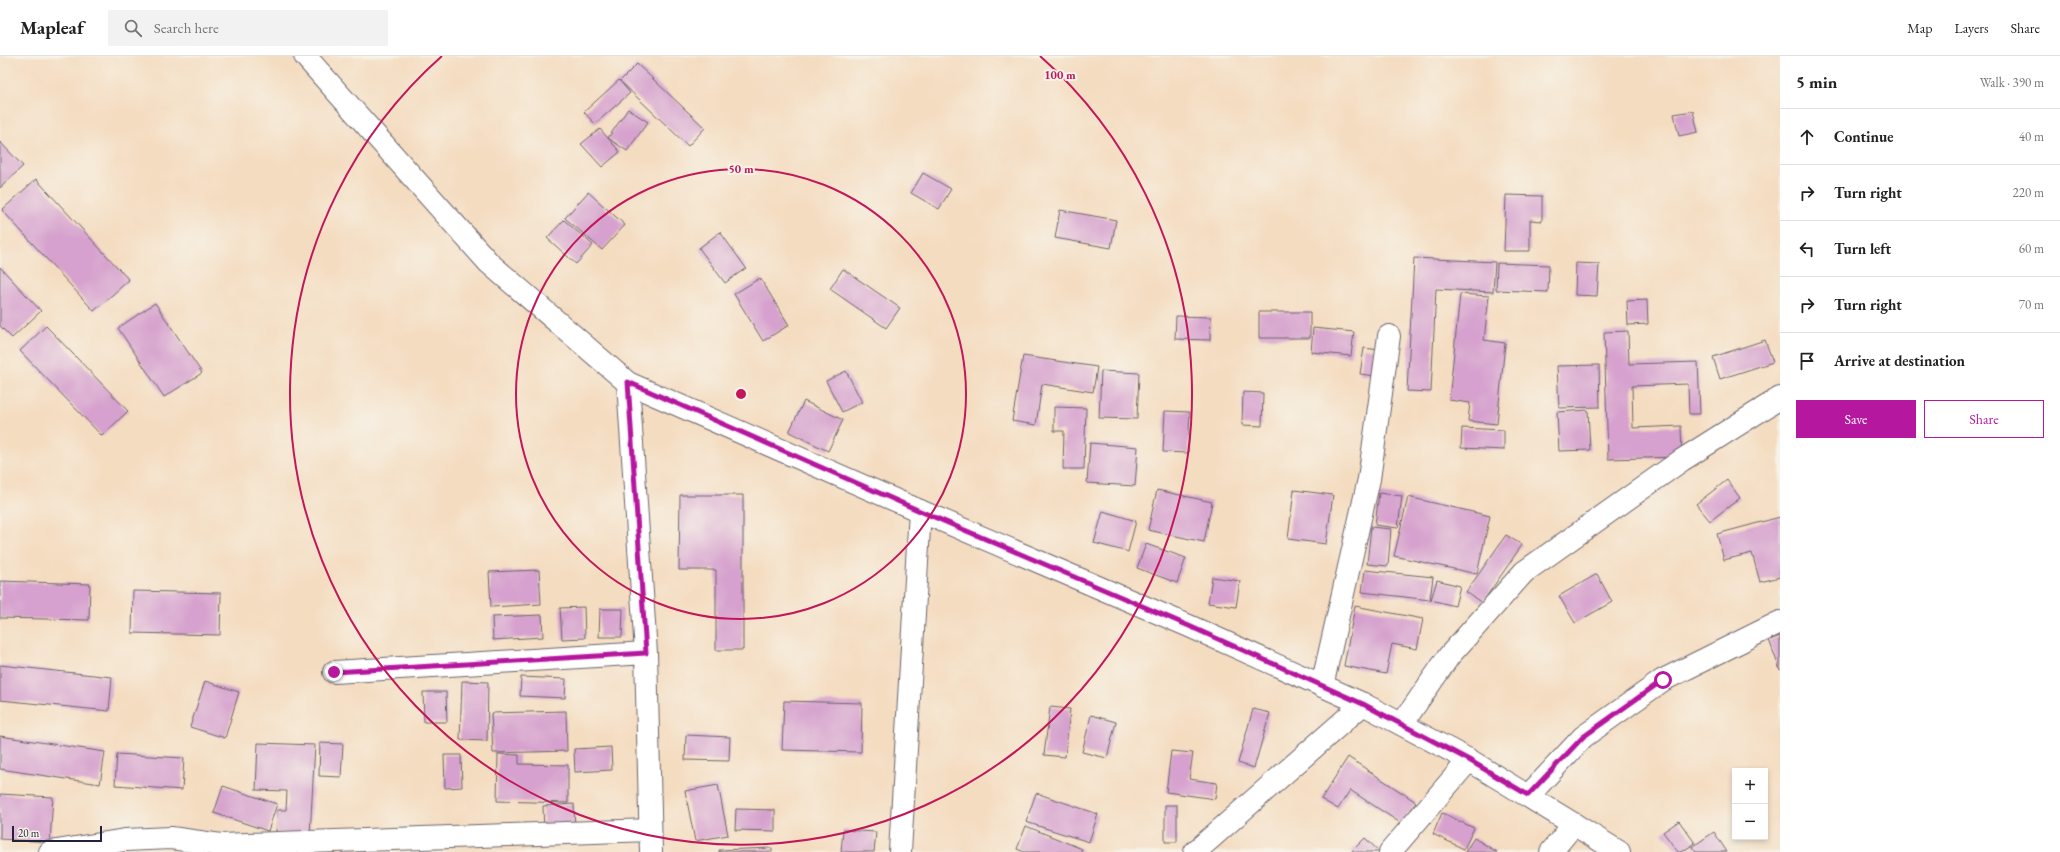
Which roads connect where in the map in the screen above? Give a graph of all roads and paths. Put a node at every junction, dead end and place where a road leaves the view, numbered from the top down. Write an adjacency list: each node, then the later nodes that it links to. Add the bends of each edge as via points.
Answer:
1 (305, 56): 3 (street, via 490,263)
2 (1389, 336): 9 (street, via 1370,479)
3 (628, 382): 5 (street); 7 (street)
4 (1780, 398): 11 (street, via 1682,460 1524,572 1449,656)
5 (920, 511): 9 (street); 19 (street)
6 (1780, 622): 13 (street, via 1663,680 1583,737)
7 (646, 653): 8 (street); 15 (street)
8 (334, 672)
9 (1322, 686): 10 (street)
10 (1363, 704): 11 (street); 20 (street)
11 (1402, 724): 12 (street)
12 (1469, 760): 13 (street); 21 (street)
13 (1528, 795): 14 (street)
14 (1574, 824): 22 (street); 23 (street)
15 (650, 830): 16 (street); 18 (street)
16 (171, 845): 17 (street, via 125,840)
17 (50, 852)
18 (651, 852)
19 (900, 852)
20 (1195, 852)
21 (1390, 852)
22 (1550, 852)
23 (1618, 852)

